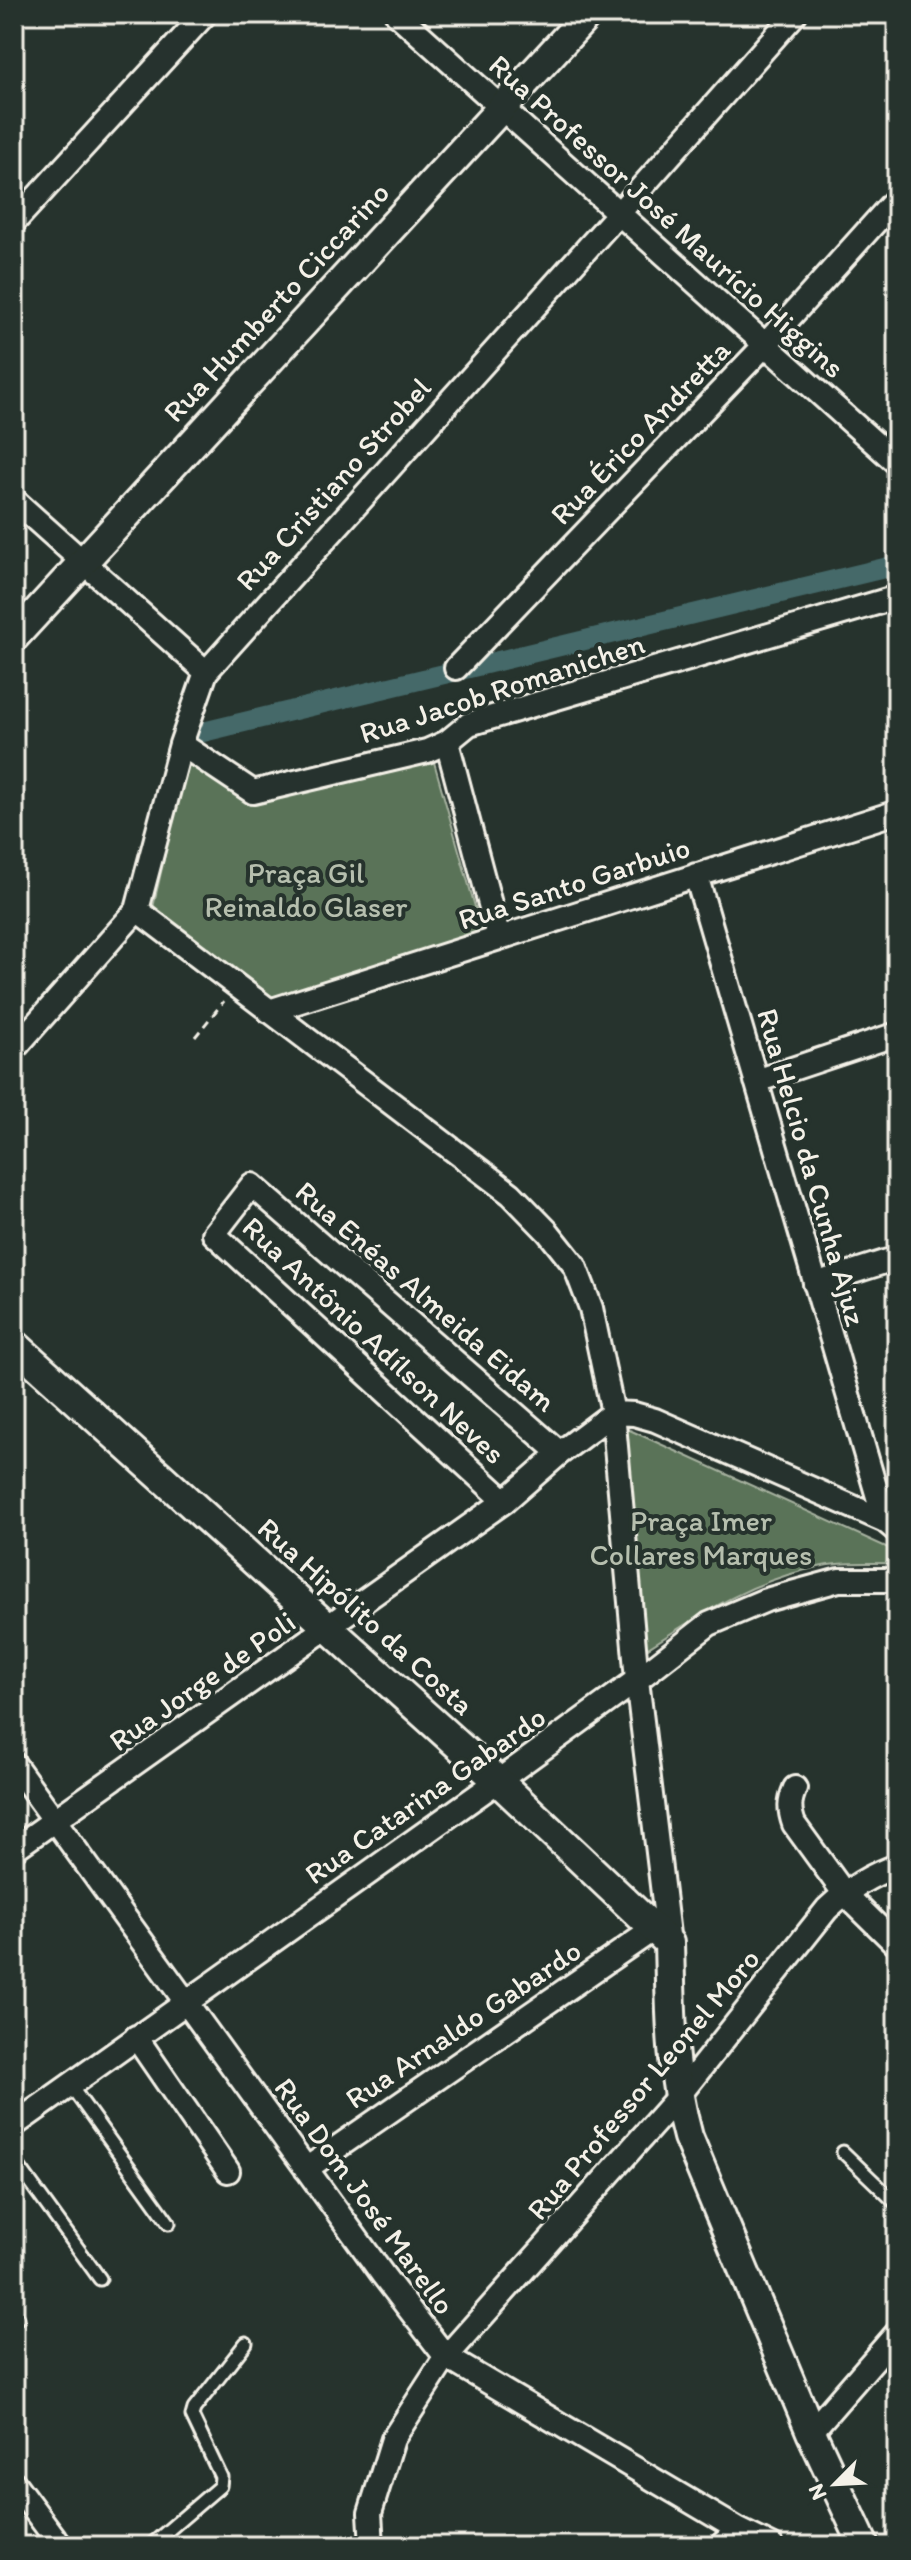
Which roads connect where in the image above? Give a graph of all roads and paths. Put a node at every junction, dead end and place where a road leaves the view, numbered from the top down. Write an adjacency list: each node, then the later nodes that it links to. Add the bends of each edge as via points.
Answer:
1 (205, 14): 8 (street)
2 (397, 14): 5 (street, Rua Professor José Maurício Higgins)
3 (588, 14): 5 (street, Rua Humberto Ciccarino)
4 (795, 14): 7 (street, Rua Cristiano Strobel)
5 (502, 108): 7 (street, Rua Professor José Maurício Higgins); 12 (street, Rua Humberto Ciccarino)
6 (897, 198): 9 (street, Rua Érico Andretta)
7 (619, 213): 9 (street, Rua Professor José Maurício Higgins); 16 (street, Rua Cristiano Strobel)
8 (14, 222)
9 (765, 345): 10 (street, Rua Professor José Maurício Higgins); 15 (street, Rua Érico Andretta)
10 (897, 463)
11 (14, 500): 12 (street)
12 (83, 562): 14 (street, Rua Humberto Ciccarino); 16 (street)
13 (897, 597): 17 (street, Rua Jacob Romanichen, via 469,724)
14 (14, 637)
15 (456, 668)
16 (206, 672): 18 (street, Rua Cristiano Strobel)
17 (447, 742): 18 (street, Rua Jacob Romanichen, via 253,792); 22 (street)
18 (181, 744): 21 (street, Rua Cristiano Strobel)
19 (897, 812): 20 (street, Rua Santo Garbuio)
20 (696, 875): 22 (street, Rua Santo Garbuio); 28 (street, Rua Helcio da Cunha Ajuz)
21 (137, 910): 23 (street); 27 (street, Rua Cristiano Strobel)
22 (499, 938): 24 (street, Rua Santo Garbuio)
23 (237, 986): 24 (street); 26 (path)
24 (269, 1011): 33 (street, via 511,1194 548,1232 575,1266 591,1308)
25 (897, 1034): 28 (street)
26 (195, 1037)
27 (14, 1049)
28 (756, 1081): 31 (street, Rua Helcio da Cunha Ajuz)
29 (252, 1185): 34 (street, Rua Enéas Almeida Eidam); 35 (street, Rua Antônio Adílson Neves, via 214,1234)
30 (897, 1258): 31 (street)
31 (815, 1284): 36 (street, Rua Helcio da Cunha Ajuz)
32 (14, 1344): 38 (street, Rua Hipólito da Costa)
33 (613, 1413): 34 (street, Rua Jorge de Poli); 36 (street, via 655,1420); 39 (street)
34 (560, 1453): 35 (street, Rua Jorge de Poli)
35 (505, 1501): 38 (street, Rua Jorge de Poli)
36 (891, 1526)
37 (897, 1580): 39 (street, Rua Catarina Gabardo, via 839,1580 766,1600 709,1624)
38 (328, 1628): 41 (street, Rua Hipólito da Costa); 43 (street, Rua Jorge de Poli)
39 (637, 1680): 41 (street, Rua Catarina Gabardo); 47 (street)
40 (14, 1764): 43 (street, Rua Dom José Marello)
41 (498, 1781): 47 (street, Rua Hipólito da Costa); 49 (street, Rua Catarina Gabardo)
42 (795, 1788): 46 (street, via 789,1801 794,1824)
43 (55, 1821): 44 (street, Rua Jorge de Poli); 49 (street, Rua Dom José Marello)
44 (14, 1849)
45 (897, 1866): 46 (street, Rua Professor Leonel Moro)
46 (844, 1893): 48 (street); 52 (street, Rua Professor Leonel Moro)
47 (662, 1936): 52 (street); 56 (street, Rua Arnaldo Gabardo)
48 (897, 1945)
49 (187, 2001): 50 (street, Rua Catarina Gabardo); 56 (street, Rua Dom José Marello)
50 (136, 2037): 51 (street, Rua Catarina Gabardo); 57 (street)
51 (70, 2085): 53 (street, Rua Catarina Gabardo); 59 (lane)
52 (677, 2098): 63 (street, Rua Professor Leonel Moro); 64 (street, via 688,2137)
53 (14, 2125)
54 (843, 2152): 58 (lane)
55 (14, 2160): 60 (lane)
56 (306, 2169): 63 (street, Rua Dom José Marello)
57 (228, 2171)
58 (897, 2204)
59 (169, 2223)
60 (100, 2279)
61 (897, 2333): 64 (street)
62 (246, 2343): 68 (lane, via 192,2416 221,2477 220,2486)
63 (446, 2357): 66 (street, Rua Dom José Marello); 69 (street, Rua Professor Leonel Moro, via 393,2439 370,2513)
64 (811, 2432): 72 (street)
65 (14, 2483): 67 (street)
66 (739, 2530): 70 (street); 71 (street, Rua Dom José Marello)
67 (61, 2546)
68 (150, 2546)
69 (372, 2546)
70 (720, 2546)
71 (772, 2546)
72 (864, 2546)

